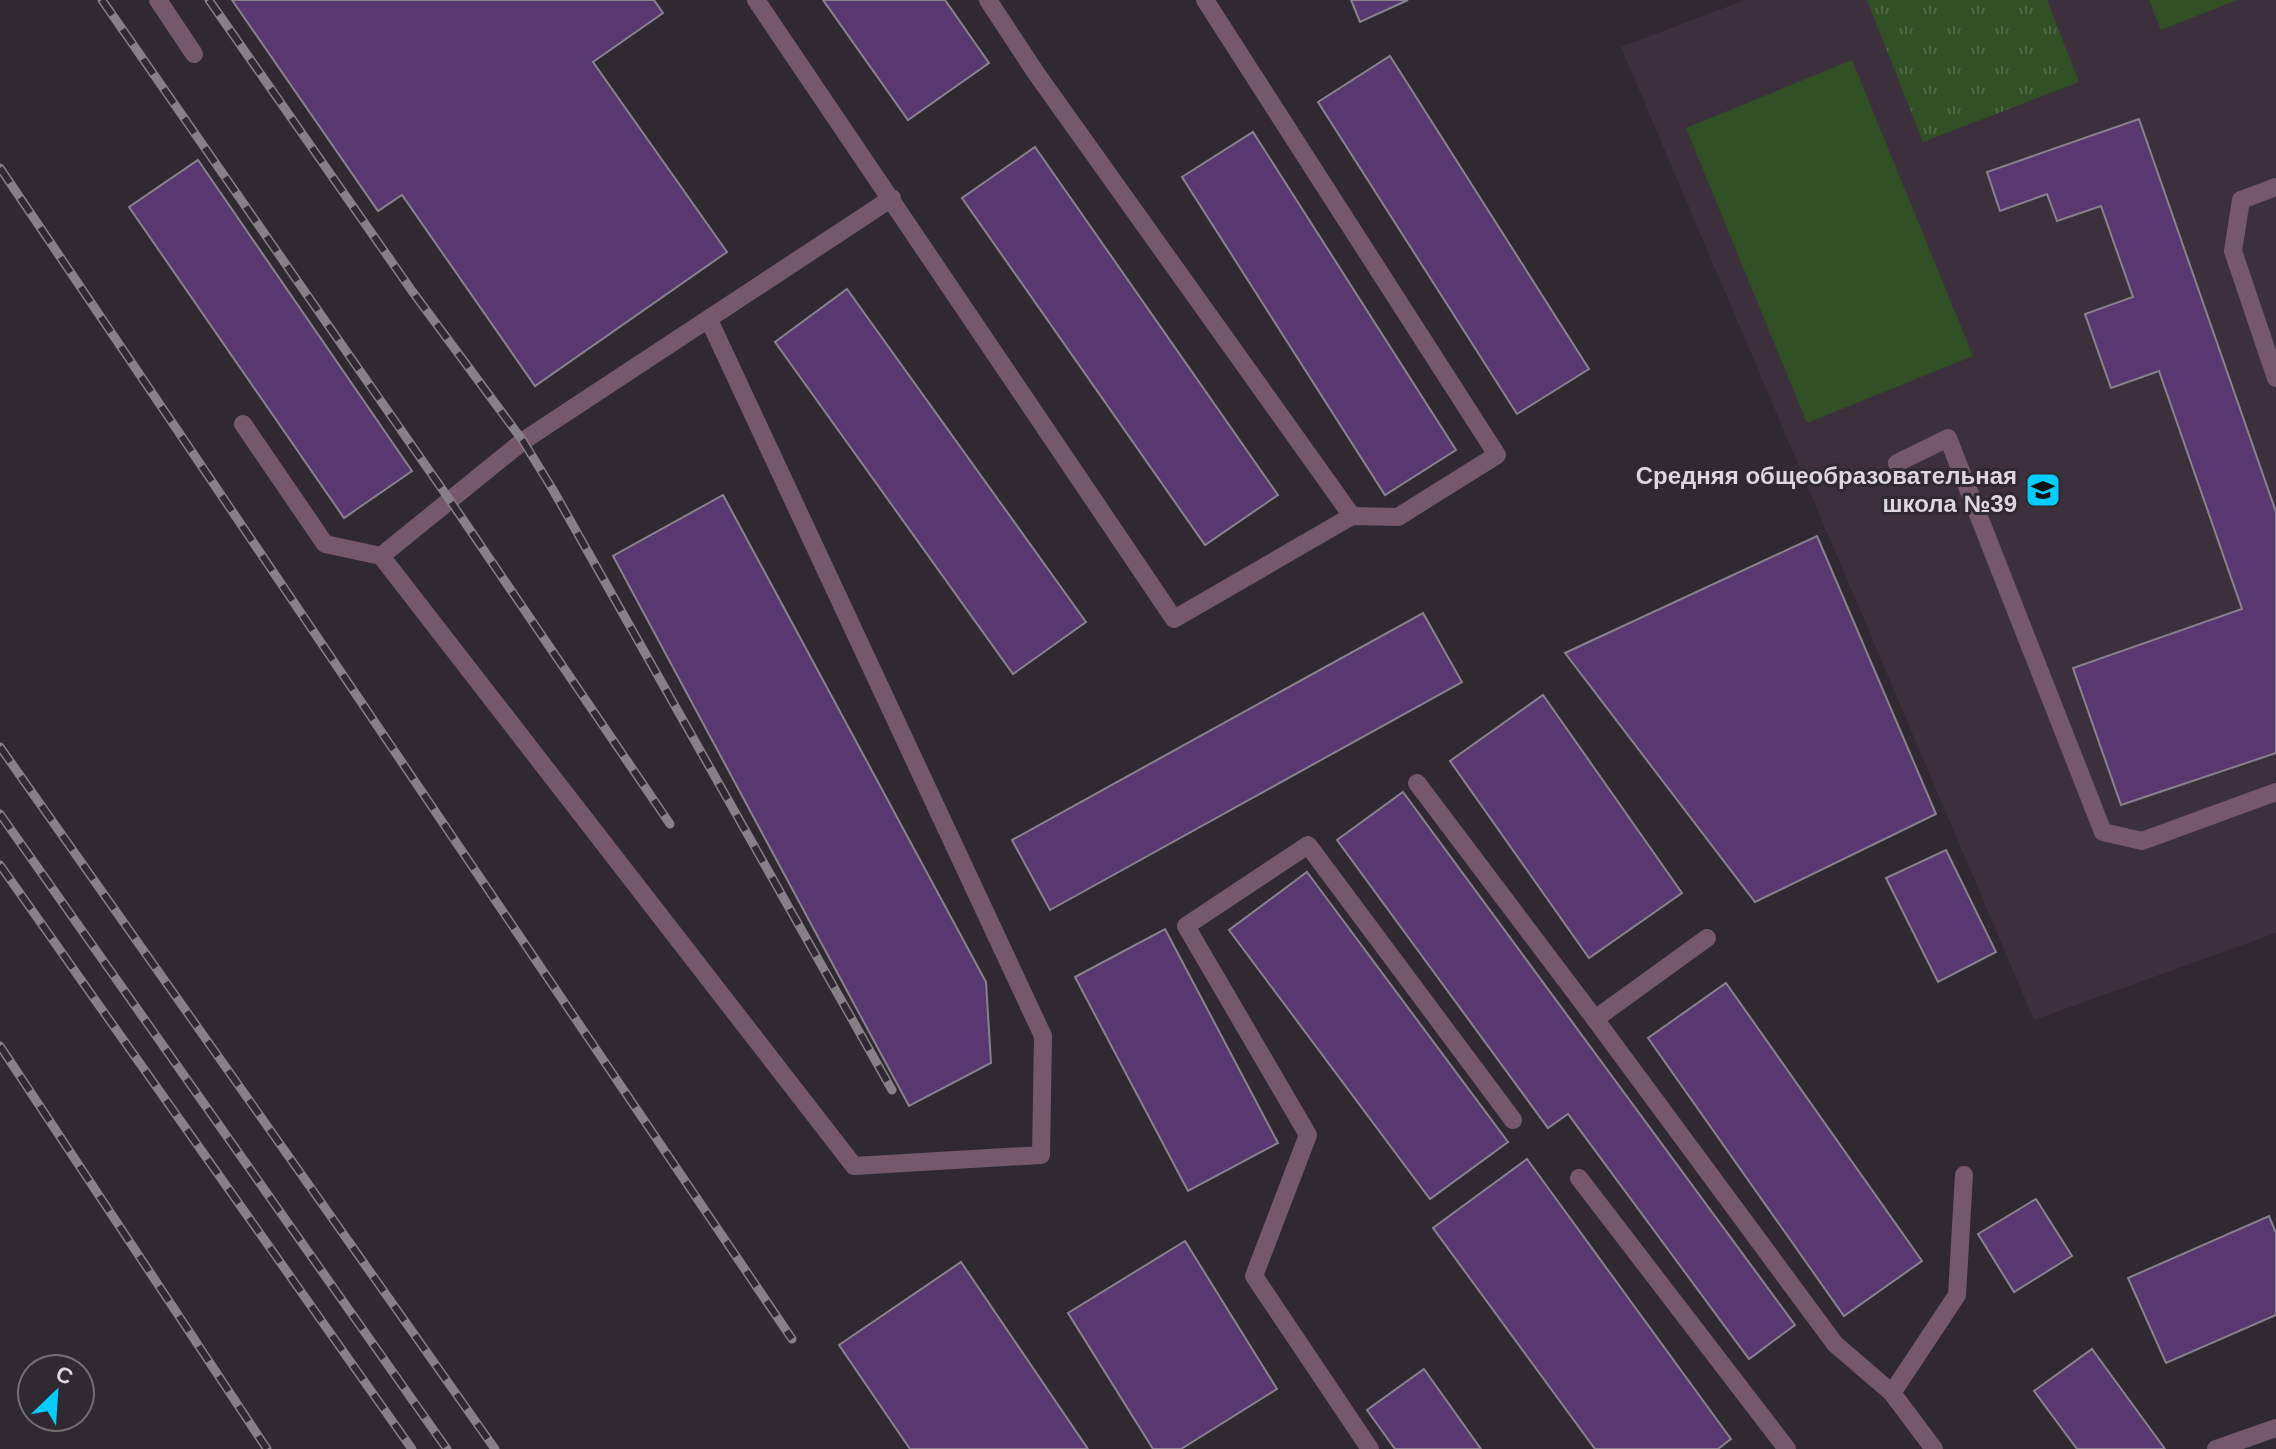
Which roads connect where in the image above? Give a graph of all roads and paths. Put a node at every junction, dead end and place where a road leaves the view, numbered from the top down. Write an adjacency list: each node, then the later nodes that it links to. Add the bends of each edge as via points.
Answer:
1 (158, 0): 5 (lane)
2 (756, 0): 7 (lane)
3 (988, 0): 12 (lane)
4 (1205, 0): 12 (lane, via 1497,455 1398,517)
5 (194, 54)
6 (2276, 187): 9 (lane, via 2241,200 2233,251)
7 (892, 198): 8 (lane); 12 (lane, via 1174,619)
8 (709, 320): 13 (lane, via 523,441); 13 (lane, via 1043,1036 1041,1155 854,1166)
9 (2276, 378)
10 (243, 424): 13 (lane, via 325,544)
11 (1897, 463): 15 (lane, via 1948,438 2103,832 2142,841)
12 (1352, 516)
13 (381, 556)
14 (1417, 783): 17 (lane)
15 (2276, 792)
16 (1707, 938): 17 (lane)
17 (1595, 1019): 21 (lane, via 1835,1344)
18 (1513, 1120): 23 (lane, via 1308,845 1186,926 1308,1135 1254,1276)
19 (1964, 1175): 21 (lane, via 1957,1295)
20 (1579, 1178): 24 (lane)
21 (1892, 1393): 25 (lane)
22 (2276, 1428): 26 (lane)
23 (1370, 1449)
24 (1787, 1449)
25 (1934, 1449)
26 (2216, 1449)

